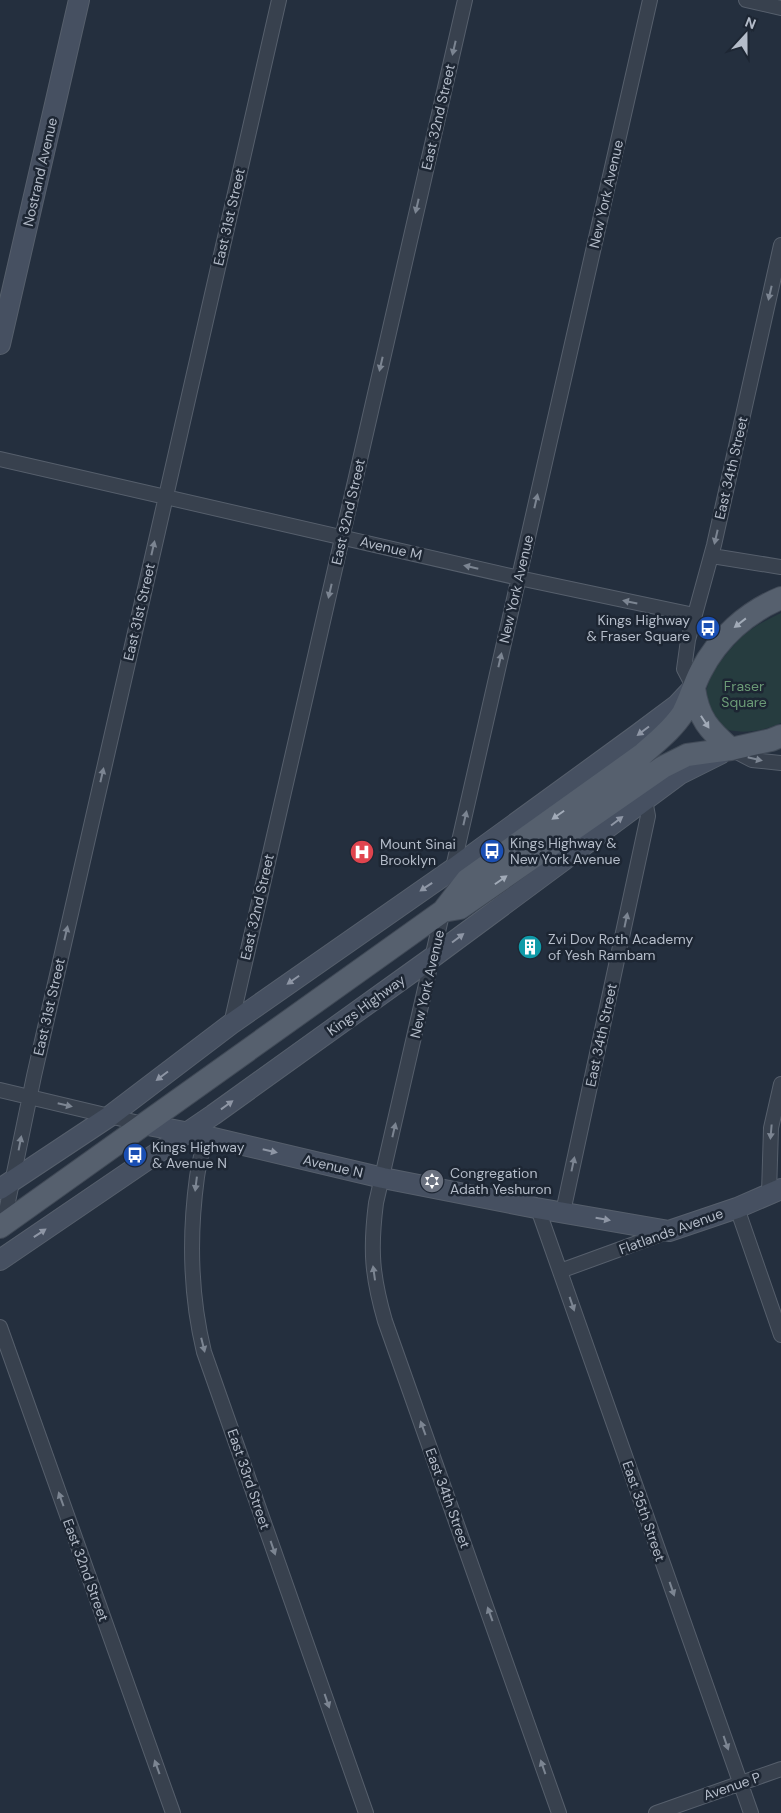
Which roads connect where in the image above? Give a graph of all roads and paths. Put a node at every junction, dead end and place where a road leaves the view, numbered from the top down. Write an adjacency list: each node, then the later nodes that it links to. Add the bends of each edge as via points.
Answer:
1 (79, 0): 8 (street, Nostrand Avenue)
2 (279, 0): 10 (street, East 31st Street)
3 (464, 0): 11 (street, East 32nd Street, one-way to 11)
4 (650, 0): 14 (street, New York Avenue, one-way to 4)
5 (746, 0): 6 (street)
6 (781, 8)
7 (781, 245): 12 (street, East 34th Street, one-way to 12)
8 (0, 344)
9 (0, 459): 10 (street, Avenue M)
10 (165, 496): 11 (street, Avenue M); 28 (street, East 31st Street, one-way to 10)
11 (342, 537): 14 (street, Avenue M, one-way to 11); 25 (street, East 32nd Street, one-way to 25)
12 (712, 556): 13 (street); 16 (street, East 34th Street)
13 (781, 567)
14 (519, 578): 16 (street, Avenue M, one-way to 14); 22 (street, New York Avenue, one-way to 14)
15 (781, 598): 17 (main road, Kings Highway, one-way to 17, via 759,609 723,639 708,658)
16 (694, 616): 17 (street, East 34th Street, via 684,669)
17 (694, 688): 19 (main road, one-way to 19, via 699,713); 22 (street, Kings Highway, one-way to 22, via 638,735); 23 (main road, Kings Highway, one-way to 23, via 682,713 643,754 467,880)
18 (781, 736): 19 (main road, Kings Highway)
19 (731, 749): 20 (street, one-way to 20, via 752,760); 21 (street, Kings Highway, via 680,774); 23 (main road, Kings Highway, one-way to 19, via 460,908 663,767 687,754)
20 (781, 763)
21 (645, 800): 24 (street, Kings Highway, one-way to 21); 37 (street, East 34th Street, one-way to 21, via 647,824)
22 (453, 869): 23 (street, New York Avenue); 25 (street, Kings Highway, one-way to 25)
23 (443, 911): 24 (street, New York Avenue); 30 (main road, Kings Highway)
24 (433, 957): 31 (street, Kings Highway, one-way to 24); 32 (street, New York Avenue, one-way to 24)
25 (231, 1024): 29 (street, Kings Highway, one-way to 29)
26 (781, 1084): 34 (street, one-way to 34, via 771,1128)
27 (0, 1090): 28 (street, Avenue N)
28 (29, 1097): 29 (street, Avenue N, one-way to 29); 33 (street, East 31st Street, one-way to 28)
29 (110, 1116): 30 (street, Avenue N); 33 (street, Kings Highway)
30 (143, 1124): 31 (street, Avenue N); 38 (main road, Kings Highway)
31 (196, 1134): 32 (street, Avenue N, one-way to 32); 40 (street, Kings Highway, one-way to 31); 47 (street, East 33rd Street, one-way to 47, via 197,1175 191,1256 201,1338)
32 (383, 1178): 35 (street, Avenue N); 48 (street, East 34th Street, one-way to 32, via 385,1321 372,1263 376,1203)
33 (6, 1185): 38 (street, East 31st Street)
34 (775, 1191): 36 (street, Flatlands Avenue)
35 (538, 1208): 37 (street, Avenue N); 41 (street, East 35th Street)
36 (737, 1208): 39 (street, Flatlands Avenue); 43 (street)
37 (563, 1212): 39 (street, Avenue N, one-way to 39)
38 (1, 1229)
39 (669, 1231): 41 (street, Flatlands Avenue)
40 (0, 1260)
41 (560, 1271): 45 (street, East 35th Street, one-way to 45)
42 (0, 1328): 46 (street, East 32nd Street, one-way to 42)
43 (781, 1335)
44 (781, 1769): 45 (street, Avenue P)
45 (740, 1783): 49 (street, Avenue P); 50 (street, East 35th Street)
46 (173, 1813)
47 (366, 1813)
48 (559, 1813)
49 (656, 1813)
50 (751, 1813)

